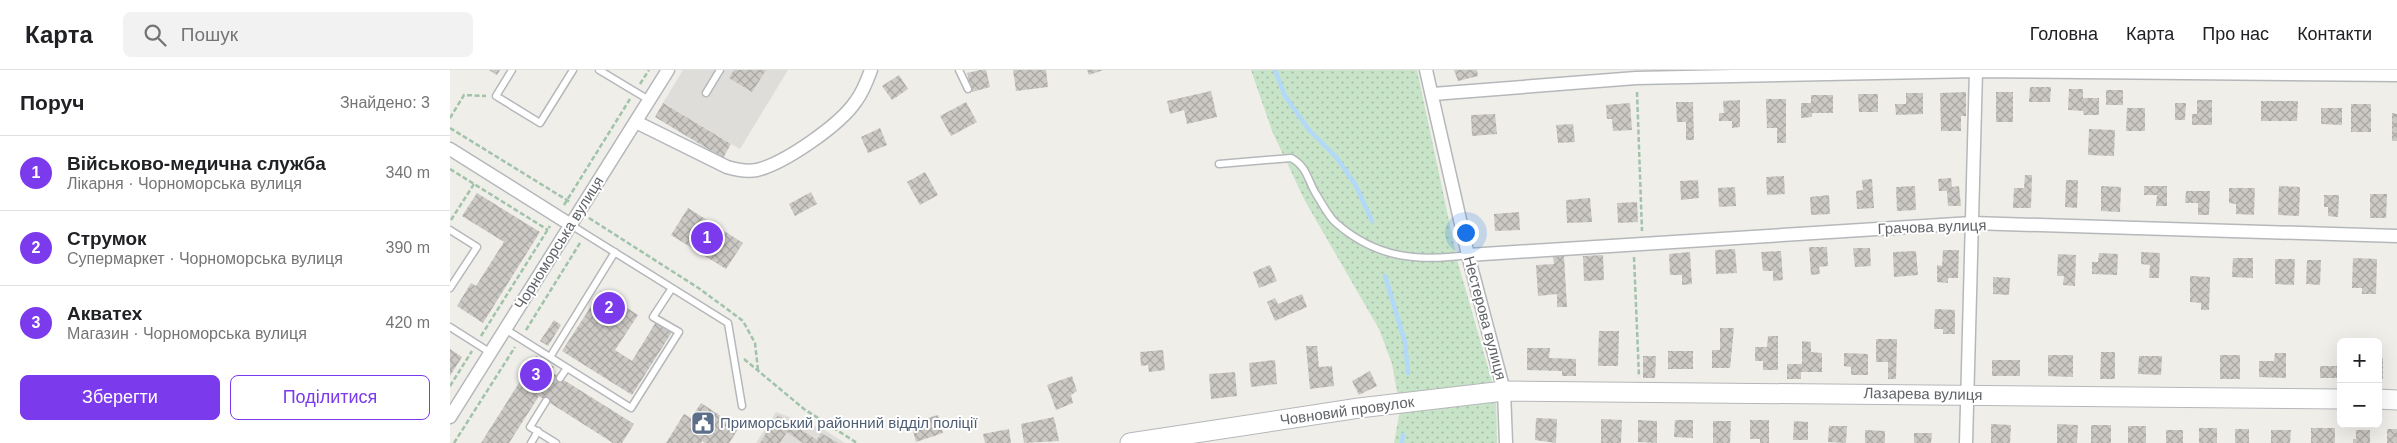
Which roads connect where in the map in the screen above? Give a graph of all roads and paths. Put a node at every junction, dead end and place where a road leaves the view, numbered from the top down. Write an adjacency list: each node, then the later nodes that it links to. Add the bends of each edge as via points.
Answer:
1 (512, 70): 15 (lane)
2 (573, 70): 15 (lane, via 540,123)
3 (599, 70): 16 (lane)
4 (668, 70): 16 (street, Чорноморська вулиця)
5 (720, 70): 13 (lane)
6 (871, 70): 18 (street, via 856,102 841,118 793,153 758,170 742,171 727,167)
7 (959, 70): 12 (lane)
8 (1426, 70): 14 (street, Нестерова вулиця)
9 (1976, 70): 10 (street); 11 (street); 26 (street)
10 (2397, 75)
11 (1636, 78): 14 (street); 31 (path)
12 (968, 89)
13 (706, 93)
14 (1433, 94): 34 (street, Нестерова вулиця)
15 (496, 96): 17 (path, via 464,95)
16 (649, 100): 18 (street, Чорноморська вулиця)
17 (450, 118)
18 (636, 122): 24 (street, Чорноморська вулиця)
19 (450, 128): 24 (path)
20 (450, 149): 27 (street)
21 (1219, 164): 34 (lane, via 1291,158 1305,169 1313,190 1334,222 1370,246 1410,258)
22 (450, 169): 23 (path)
23 (474, 184): 25 (path); 30 (path)
24 (581, 209): 27 (street, Чорноморська вулиця); 43 (path, via 593,222 700,288 743,321 755,343)
25 (450, 222)
26 (1972, 224): 29 (street, Грачова вулиця); 31 (street, Грачова вулиця); 47 (street)
27 (571, 225): 30 (street, Чорноморська вулиця); 33 (lane)
28 (450, 230): 35 (lane, via 477,247)
29 (2397, 236)
30 (562, 238): 32 (path); 38 (street, Чорноморська вулиця)
31 (1638, 243): 34 (street, Грачова вулиця); 46 (path)
32 (577, 248)
33 (615, 252): 36 (lane); 41 (lane)
34 (1468, 256): 45 (street, Нестерова вулиця)
35 (450, 288)
36 (672, 288): 39 (lane, via 728,323); 42 (lane, via 653,317 679,332 631,408)
37 (450, 327): 40 (lane)
38 (505, 329): 40 (street, Чорноморська вулиця); 41 (lane)
39 (733, 350): 43 (path); 52 (lane)
40 (490, 353): 53 (street, Чорноморська вулиця)
41 (550, 357): 42 (lane)
42 (567, 368): 44 (lane)
43 (758, 370): 58 (path, via 804,409)
44 (560, 378)
45 (1504, 391): 46 (street, Лазарева вулиця); 55 (street, Човновий провулок, via 1359,408); 60 (street, Нестерова вулиця)
46 (1639, 392): 47 (street, Лазарева вулиця)
47 (1967, 395): 48 (street, Лазарева вулиця); 61 (street)
48 (2337, 399)
49 (2382, 399): 50 (street)
50 (2397, 400)
51 (546, 401): 54 (lane, via 530,427)
52 (742, 406)
53 (450, 417)
54 (538, 432): 56 (lane); 57 (lane)
55 (1191, 438): 59 (street, Човновий провулок)
56 (531, 443)
57 (556, 443)
58 (857, 443)
59 (1130, 443)
60 (1506, 443)
61 (1966, 443)

